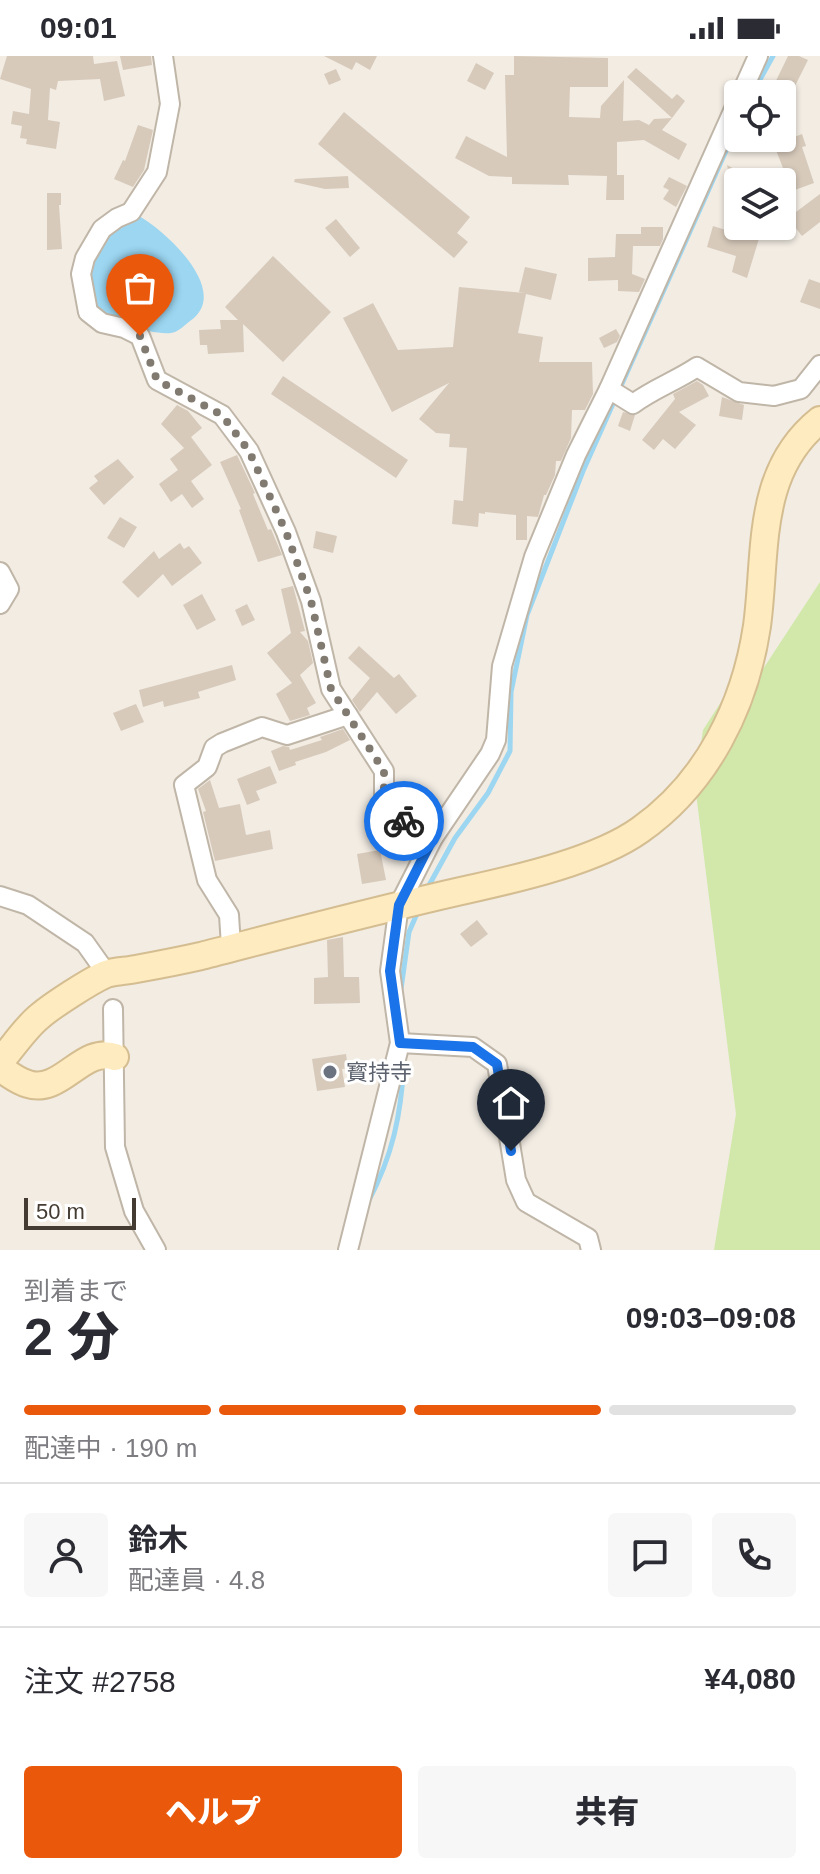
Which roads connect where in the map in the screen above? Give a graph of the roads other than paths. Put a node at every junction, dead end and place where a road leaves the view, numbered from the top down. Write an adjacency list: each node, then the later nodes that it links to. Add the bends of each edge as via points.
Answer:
1 (163, 56): 10 (street, via 170,104 157,172 131,212 102,229 85,258 81,274 88,312 102,323 140,336 157,380 222,415 249,451 311,601 331,689)
2 (758, 56): 3 (street)
3 (747, 80)
4 (724, 131): 6 (street)
5 (820, 365): 6 (street, via 801,389 774,396 739,392 697,367 633,404)
6 (609, 389): 11 (street, via 534,557 502,666 496,740)
7 (820, 420): 13 (street, via 793,448 775,482 746,676 727,727 683,793 639,831 587,857)
8 (0, 572): 9 (street, via 9,589)
9 (0, 604)
10 (348, 715): 11 (street, via 384,771 384,804); 14 (street, via 287,735 262,727 222,743 214,748 207,767 184,785 207,880 229,915)
11 (433, 838): 13 (street)
12 (0, 896): 15 (street, via 28,905 85,943)
13 (399, 905): 14 (street); 17 (street, via 390,971)
14 (231, 946): 15 (street)
15 (107, 974): 19 (street, via 39,1016)
16 (113, 1009): 18 (street)
17 (400, 1043): 22 (street); 23 (street, via 473,1047 497,1064 516,1180 526,1202 588,1238)
18 (115, 1057): 20 (street, via 98,1055 51,1084 31,1086); 21 (street, via 115,1147 134,1211)
19 (0, 1062)
20 (0, 1068)
21 (156, 1250)
22 (348, 1250)
23 (591, 1250)

